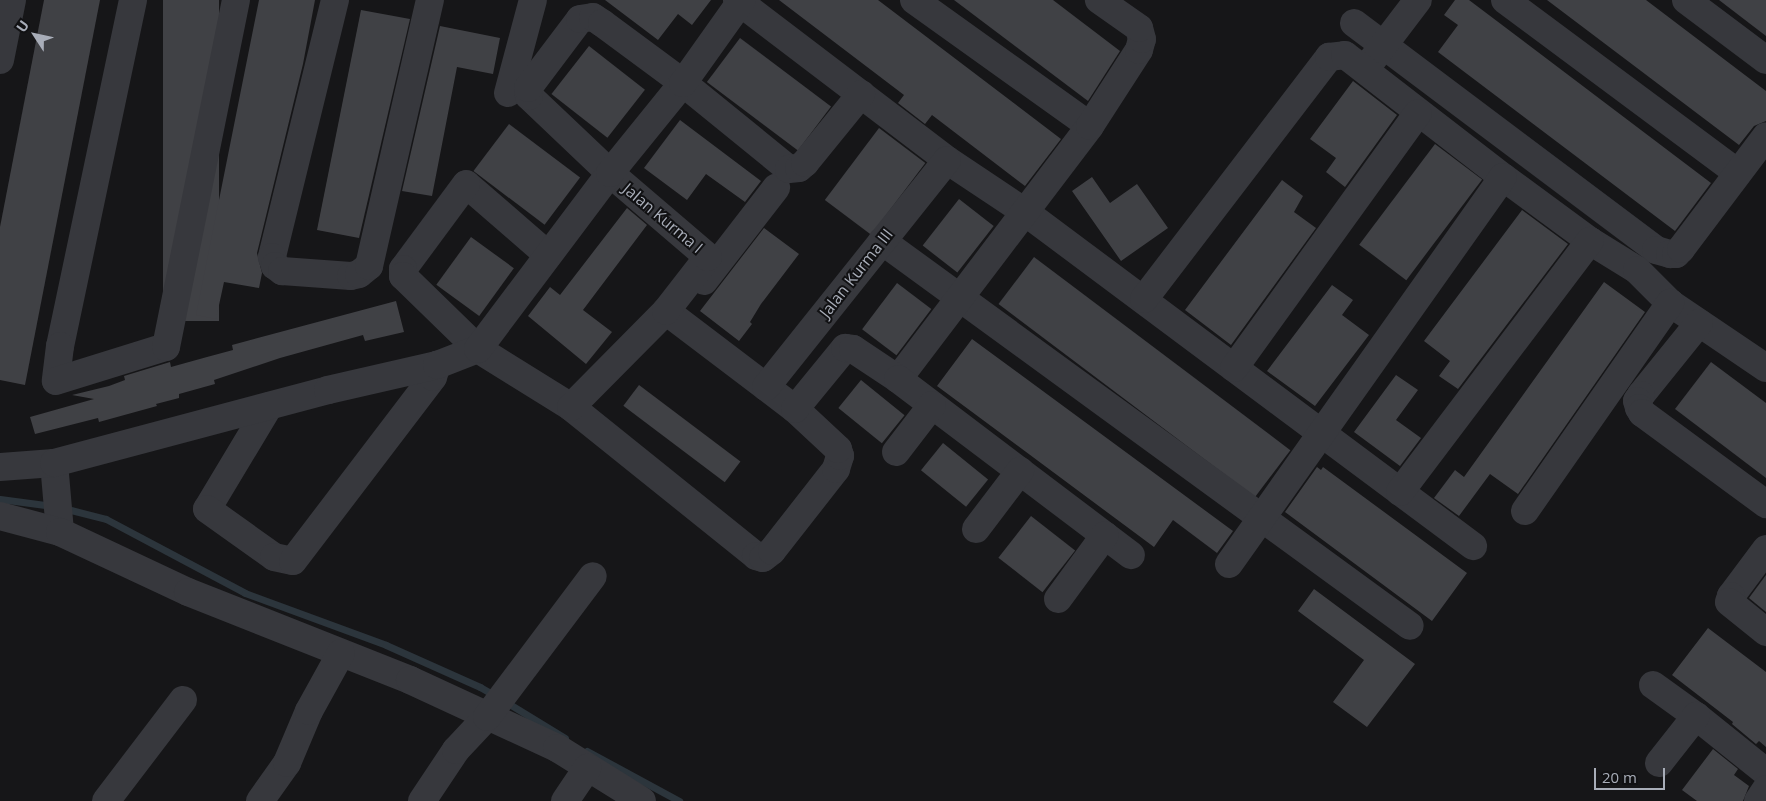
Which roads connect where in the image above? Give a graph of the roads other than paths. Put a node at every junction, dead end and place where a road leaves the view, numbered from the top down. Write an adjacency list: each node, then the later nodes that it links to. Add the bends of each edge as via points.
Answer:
1 (12, 0): 15 (street)
2 (133, 0): 3 (street, via 60,346 56,382 166,348)
3 (236, 0)
4 (335, 0): 5 (street, via 272,257 275,266 282,270 351,276 369,266)
5 (430, 0)
6 (533, 0): 19 (street)
7 (914, 0): 22 (street)
8 (1100, 0): 22 (street, via 1139,28 1142,38 1139,50)
9 (1418, 0): 14 (street)
10 (1504, 0): 26 (street)
11 (1686, 0): 16 (street)
12 (740, 1): 18 (street); 20 (street)
13 (1354, 23): 14 (street)
14 (1385, 44): 17 (street); 32 (street)
15 (0, 60)
16 (1766, 60)
17 (1365, 69): 21 (street); 36 (street, via 1345,55 1329,57)
18 (683, 83): 20 (street, via 789,169 799,168 805,163); 25 (street); 25 (street, via 593,17 580,19 528,88 529,96)
19 (508, 93)
20 (861, 94): 24 (street)
21 (1418, 113): 27 (street); 43 (street)
22 (1090, 126): 29 (street)
23 (1766, 136): 26 (street)
24 (946, 160): 29 (street); 30 (street, Jalan Kurma III)
25 (610, 173): 33 (street); 38 (street, Jalan Kurma I, via 708,257)
26 (1738, 173): 32 (street, via 1676,254)
27 (1502, 177): 31 (street); 50 (street)
28 (776, 188): 38 (street)
29 (1025, 212): 35 (street); 36 (street)
30 (882, 241): 35 (street); 45 (street, Jalan Kurma III)
31 (1590, 241): 34 (street); 55 (street)
32 (1656, 250): 34 (street)
33 (548, 255): 40 (street); 40 (street, via 466,184 403,269 403,276)
34 (1637, 270): 37 (street)
35 (960, 297): 44 (street); 59 (street)
36 (1144, 299): 43 (street)
37 (1670, 303): 39 (street); 57 (street)
38 (671, 315): 45 (street); 48 (street)
39 (1699, 323): 41 (street); 56 (street, via 1641,395 1637,401 1639,408)
40 (478, 348): 42 (street); 48 (street)
41 (1763, 360)
42 (437, 366): 47 (street); 47 (street, via 433,378 293,560 274,557 207,509)
43 (1234, 368): 50 (street)
44 (898, 379): 46 (street); 49 (street, via 857,352 845,348)
45 (766, 387): 49 (street)
46 (932, 405): 51 (street); 54 (street)
47 (268, 406): 52 (street)
48 (571, 407): 49 (street, via 756,556 763,558 772,551 836,469 840,456 838,449)
49 (795, 409)
50 (1322, 433): 55 (street); 59 (street)
51 (896, 452)
52 (54, 463): 53 (street); 61 (street)
53 (0, 467)
54 (1020, 471): 60 (street); 62 (street)
55 (1400, 492): 63 (street)
56 (1766, 504)
57 (1526, 511)
58 (0, 516): 61 (street)
59 (1262, 518): 66 (street); 69 (street)
60 (976, 529)
61 (60, 532): 71 (street, via 188,592)
62 (1105, 535): 65 (street); 68 (street)
63 (1473, 546)
64 (1766, 549): 70 (street, via 1729,602)
65 (1131, 555)
66 (1230, 564)
67 (593, 576): 74 (street)
68 (1058, 599)
69 (1410, 626)
70 (1766, 632)
71 (342, 653): 74 (street); 81 (street, via 309,712 287,763)
72 (1653, 685): 75 (street)
73 (183, 700): 80 (street)
74 (487, 716): 77 (street, via 557,748); 82 (street, via 456,750)
75 (1696, 716): 76 (street); 78 (street)
76 (1659, 763)
77 (587, 768): 83 (street); 84 (street)
78 (1766, 772)
79 (1766, 789): 85 (street)
80 (106, 801)
81 (260, 801)
82 (422, 801)
83 (565, 801)
84 (642, 801)
85 (1758, 801)

